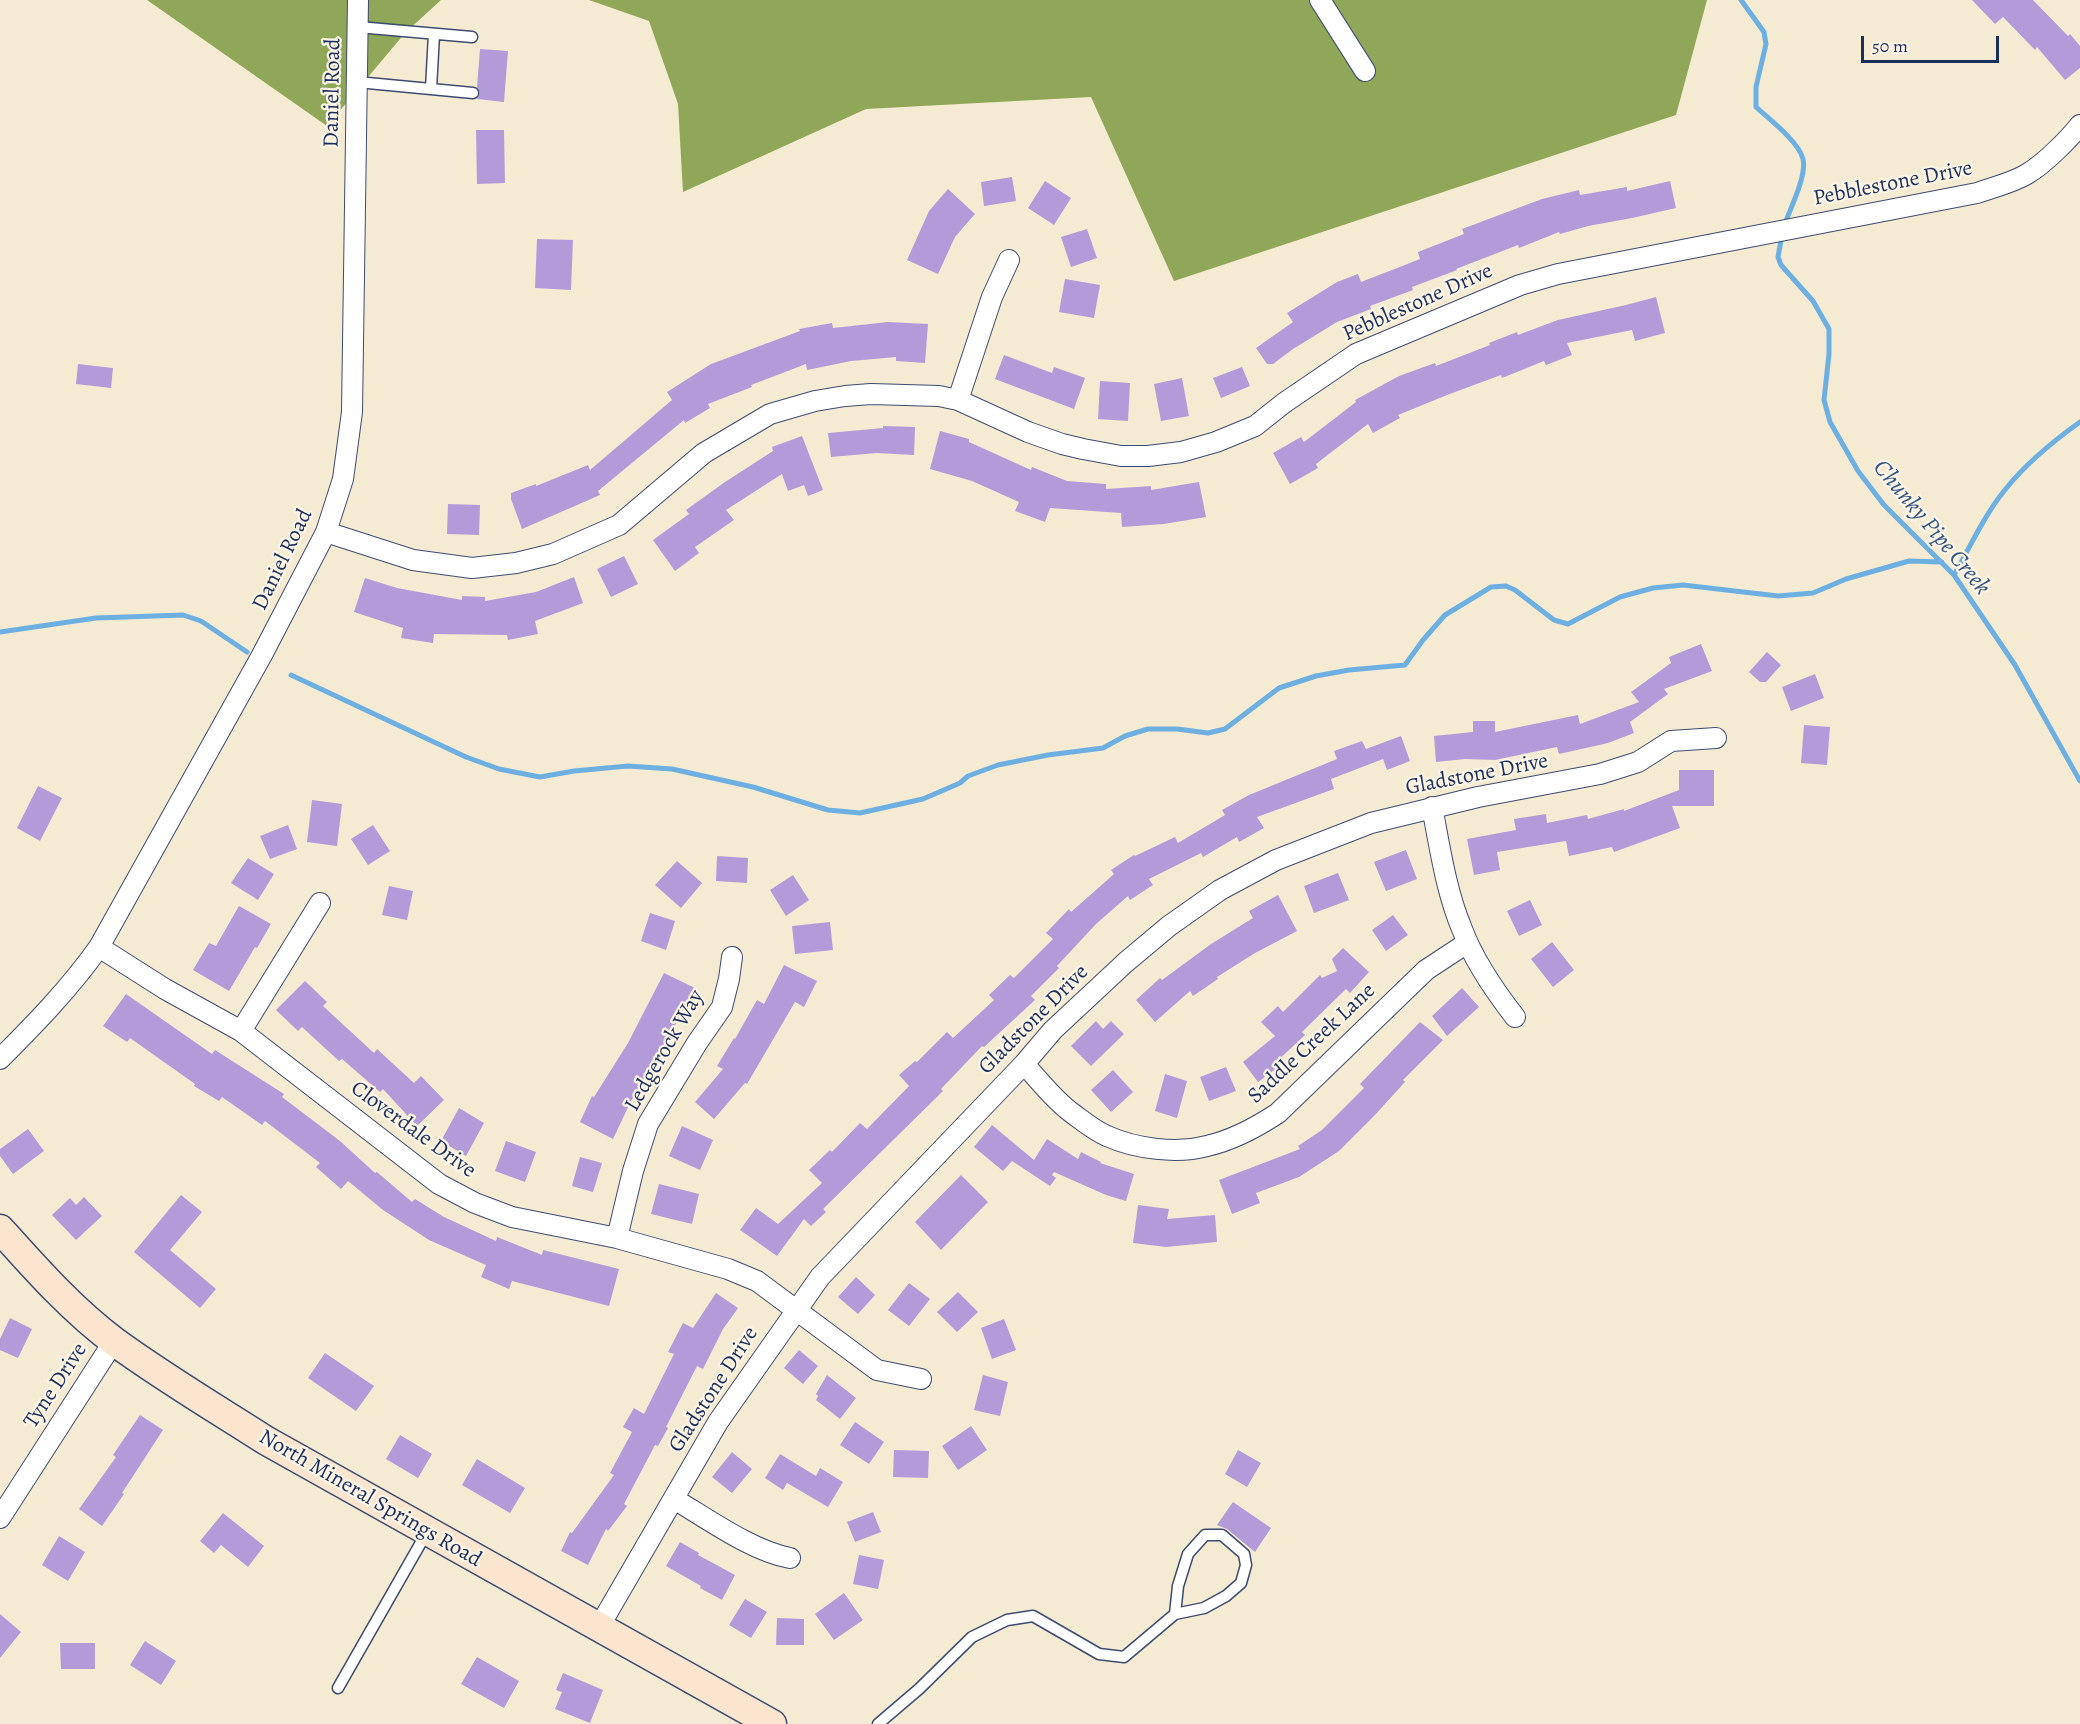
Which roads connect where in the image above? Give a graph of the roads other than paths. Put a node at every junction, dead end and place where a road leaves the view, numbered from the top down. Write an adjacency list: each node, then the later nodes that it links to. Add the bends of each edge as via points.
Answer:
1 (358, 0): 3 (street, Daniel Road)
2 (1320, 0): 6 (street)
3 (358, 27): 4 (lane); 7 (street, Daniel Road)
4 (434, 34): 5 (lane); 8 (lane)
5 (472, 38)
6 (1365, 70)
7 (357, 82): 8 (lane); 13 (street, Daniel Road, via 352,412 343,479)
8 (431, 89): 9 (lane)
9 (473, 93)
10 (2080, 125): 12 (street, Pebblestone Drive, via 2029,173 1977,193 1558,274 1520,285 1356,354 1255,426 1181,452 1121,456 1083,449 1028,432)
11 (1009, 260): 12 (street, via 992,297)
12 (958, 400): 13 (street, Pebblestone Drive, via 939,396 862,395 815,401 770,414 705,453 620,525 553,554 516,563 472,568 412,560)
13 (327, 532): 18 (street, Daniel Road)
14 (1716, 738): 15 (street, Gladstone Drive, via 1671,741 1638,762 1600,774)
15 (1432, 807): 17 (street, via 1451,897); 23 (street, Gladstone Drive, via 1371,823 1276,860 1220,890 1168,926 1126,962 1053,1029)
16 (320, 903): 21 (street)
17 (1467, 943): 20 (street, via 1493,989); 23 (street, Saddle Creek Lane, via 1426,970 1278,1113 1260,1125 1207,1147 1172,1149 1136,1145 1106,1136 1070,1112)
18 (99, 947): 21 (street, Cloverdale Drive); 22 (street, Daniel Road, via 77,978)
19 (732, 957): 25 (street, Ledgerock Way, via 722,1007 648,1124)
20 (1515, 1017)
21 (241, 1031): 25 (street, Cloverdale Drive, via 439,1185 512,1217)
22 (0, 1059)
23 (1024, 1064): 26 (street, Gladstone Drive, via 820,1277)
24 (0, 1229): 27 (street, North Mineral Springs Road, via 51,1284)
25 (617, 1238): 26 (street, Cloverdale Drive, via 728,1269 756,1281)
26 (796, 1310): 28 (street, Cloverdale Drive, via 877,1370); 29 (street, Gladstone Drive, via 718,1422)
27 (114, 1341): 30 (street, Tyne Drive); 31 (street, North Mineral Springs Road, via 265,1440)
28 (921, 1379)
29 (674, 1499): 32 (street, via 756,1547); 34 (street, Gladstone Drive)
30 (0, 1518)
31 (428, 1532): 34 (street, North Mineral Springs Road); 35 (lane)
32 (790, 1558)
33 (1175, 1614): 33 (lane, via 1188,1554 1205,1535 1222,1535 1244,1554 1246,1565 1241,1583 1204,1608); 37 (lane, via 1124,1657 1099,1654 1033,1616 1007,1620 972,1637)
34 (599, 1627): 36 (street, North Mineral Springs Road)
35 (339, 1688)
36 (772, 1724)
37 (878, 1724)

